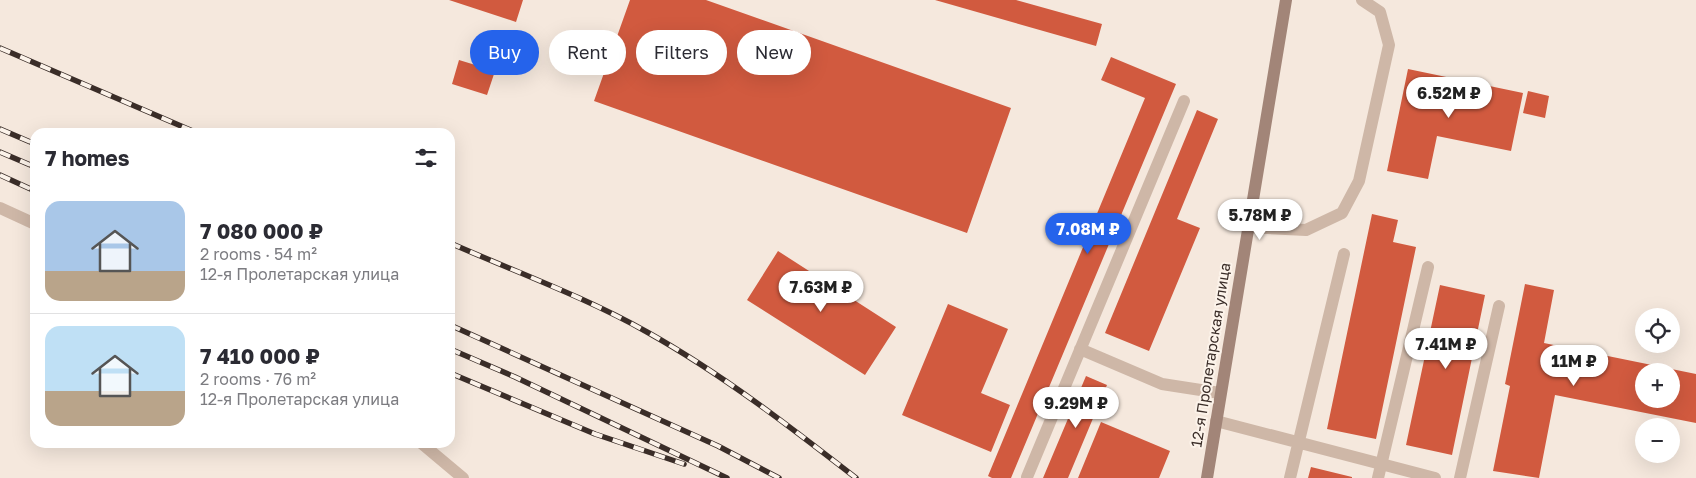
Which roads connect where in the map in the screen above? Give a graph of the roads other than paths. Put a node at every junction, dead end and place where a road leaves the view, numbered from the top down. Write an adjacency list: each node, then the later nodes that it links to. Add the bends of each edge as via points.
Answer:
1 (1286, 0): 6 (main road, 12-я Пролетарская улица)
2 (1362, 0): 6 (lane, via 1380,12 1390,45 1359,181 1342,214 1306,230)
3 (1184, 101): 10 (lane)
4 (0, 208): 5 (lane)
5 (30, 222)
6 (1248, 227): 11 (main road, 12-я Пролетарская улица)
7 (1344, 254): 13 (lane)
8 (1428, 267): 15 (lane)
9 (1499, 306): 22 (lane)
10 (1080, 349): 11 (lane, via 1162,384); 16 (lane)
11 (1220, 393): 12 (main road, 12-я Пролетарская улица)
12 (1216, 421): 13 (lane); 18 (main road, 12-я Пролетарская улица)
13 (1299, 443): 15 (lane); 19 (lane)
14 (427, 448): 17 (lane)
15 (1381, 464): 20 (lane); 21 (lane)
16 (1027, 477)
17 (463, 478)
18 (1207, 478)
19 (1290, 478)
20 (1378, 478)
21 (1435, 478)
22 (1460, 478)

